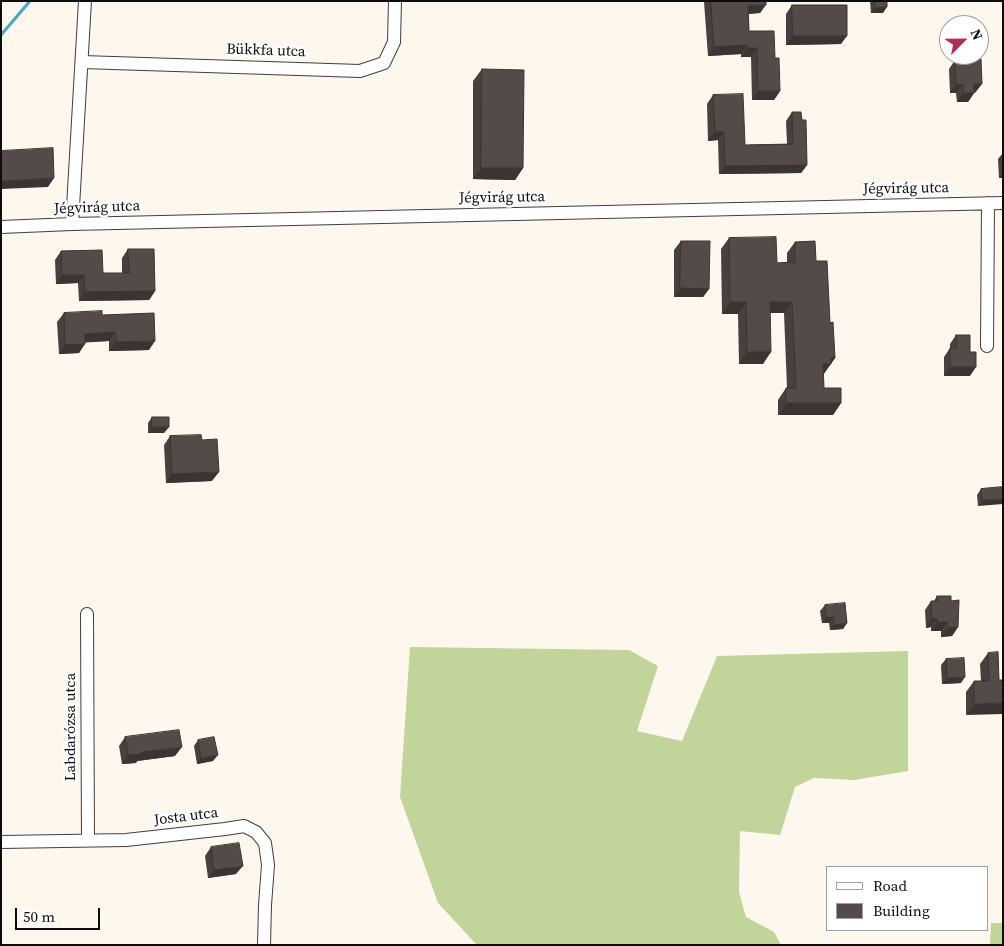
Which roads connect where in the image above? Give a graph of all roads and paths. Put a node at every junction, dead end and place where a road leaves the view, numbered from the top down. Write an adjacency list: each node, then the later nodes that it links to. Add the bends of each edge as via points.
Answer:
1 (85, 1): 3 (street)
2 (395, 1): 3 (street, Bükkfa utca, via 394,42 384,63 360,71)
3 (82, 62): 6 (street)
4 (1003, 202): 5 (street, Jégvirág utca)
5 (988, 203): 6 (street, Jégvirág utca); 8 (street)
6 (72, 224): 7 (street, Jégvirág utca)
7 (1, 227)
8 (987, 346)
9 (87, 614): 10 (street, Labdarózsa utca)
10 (88, 840): 11 (street, Josta utca); 12 (street, Josta utca, via 153,838 244,826 256,832 265,843 268,865)
11 (1, 842)
12 (264, 945)

